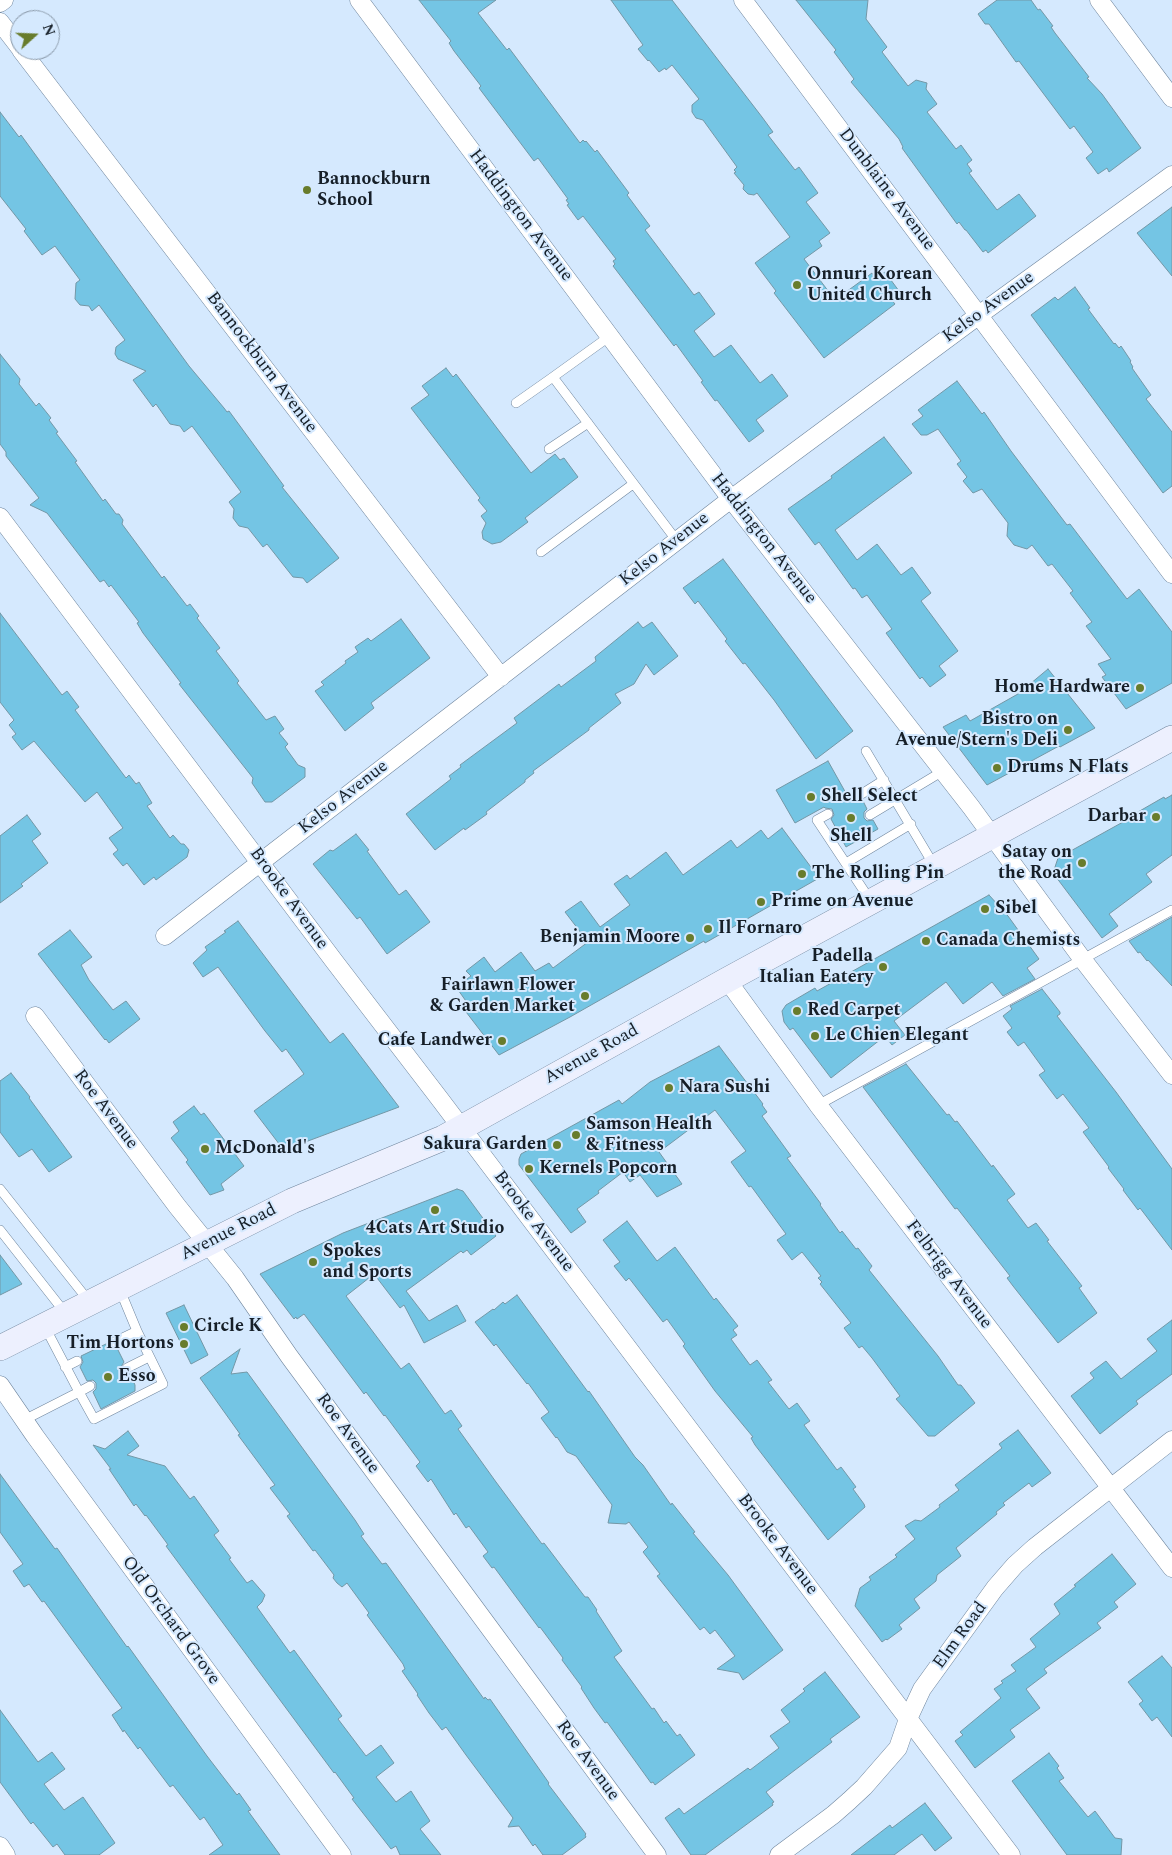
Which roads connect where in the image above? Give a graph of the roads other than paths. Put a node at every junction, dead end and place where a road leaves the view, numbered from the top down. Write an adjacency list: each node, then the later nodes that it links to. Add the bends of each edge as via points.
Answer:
1 (4, 0): 5 (street)
2 (359, 0): 12 (street, Haddington Avenue)
3 (743, 0): 11 (street, Dunblaine Avenue)
4 (1099, 0): 9 (street)
5 (0, 3)
6 (0, 22): 7 (street, Bannockburn Avenue)
7 (10, 35)
8 (29, 60): 23 (street, Bannockburn Avenue)
9 (1172, 98)
10 (1172, 174): 11 (street, Kelso Avenue)
11 (979, 315): 18 (street, Kelso Avenue); 22 (street, Dunblaine Avenue)
12 (610, 336): 13 (lane); 18 (street, Haddington Avenue)
13 (553, 377): 14 (lane); 15 (lane)
14 (516, 403)
15 (588, 423): 16 (lane); 17 (lane)
16 (549, 449)
17 (634, 484): 20 (lane); 21 (lane)
18 (731, 499): 20 (street, Kelso Avenue); 26 (street, Haddington Avenue)
19 (0, 517): 36 (street, Brooke Avenue)
20 (677, 541): 23 (street, Kelso Avenue)
21 (542, 552)
22 (1172, 574)
23 (500, 677): 36 (street, Kelso Avenue)
24 (1172, 738): 35 (main road, Avenue Road)
25 (866, 750): 27 (lane)
26 (942, 771): 29 (lane); 35 (street, Haddington Avenue)
27 (884, 780): 28 (lane); 29 (lane)
28 (860, 795)
29 (896, 800): 31 (lane); 32 (lane)
30 (828, 814): 34 (lane, via 817,820)
31 (870, 815)
32 (911, 824): 37 (lane); 38 (lane)
33 (838, 832): 34 (lane)
34 (829, 837): 37 (lane)
35 (992, 837): 38 (main road, Avenue Road); 42 (street, Haddington Avenue)
36 (261, 862): 41 (street, Kelso Avenue); 47 (street, Brooke Avenue)
37 (846, 863): 39 (lane)
38 (935, 867): 39 (main road, Avenue Road)
39 (872, 902): 43 (main road, Avenue Road)
40 (1172, 910): 42 (lane)
41 (165, 936)
42 (1083, 960): 45 (street, Haddington Avenue); 46 (lane)
43 (727, 980): 46 (street, Felbrigg Avenue); 47 (main road, Avenue Road)
44 (35, 1016): 50 (street, Roe Avenue)
45 (1172, 1076)
46 (818, 1105): 67 (street, Felbrigg Avenue)
47 (462, 1128): 50 (main road, Avenue Road, via 292,1201); 69 (street, Brooke Avenue)
48 (0, 1190): 52 (lane)
49 (0, 1230): 53 (lane)
50 (208, 1245): 51 (main road, Avenue Road); 73 (street, Roe Avenue)
51 (119, 1288): 52 (main road, Avenue Road); 55 (lane)
52 (90, 1303): 53 (main road, Avenue Road)
53 (67, 1315): 54 (main road, Avenue Road)
54 (44, 1326): 57 (main road, Avenue Road); 60 (lane)
55 (137, 1331): 56 (lane); 58 (lane)
56 (114, 1342)
57 (0, 1348)
58 (149, 1357): 61 (lane); 64 (lane, via 163,1384 94,1419)
59 (77, 1361): 60 (lane)
60 (65, 1367): 64 (lane)
61 (127, 1368)
62 (0, 1385): 65 (street, Old Orchard Grove)
63 (90, 1386): 64 (lane)
64 (78, 1392): 65 (lane)
65 (24, 1420): 72 (street, Old Orchard Grove)
66 (1172, 1440): 67 (street, Elm Road)
67 (1112, 1488): 68 (street, Felbrigg Avenue); 69 (street, Elm Road, via 1035,1547 994,1588 922,1689)
68 (1172, 1568)
69 (908, 1719): 74 (street, Elm Road, via 898,1748 864,1787); 75 (street, Brooke Avenue)
70 (0, 1846): 71 (street)
71 (6, 1855)
72 (342, 1855)
73 (657, 1855)
74 (779, 1855)
75 (1011, 1855)

